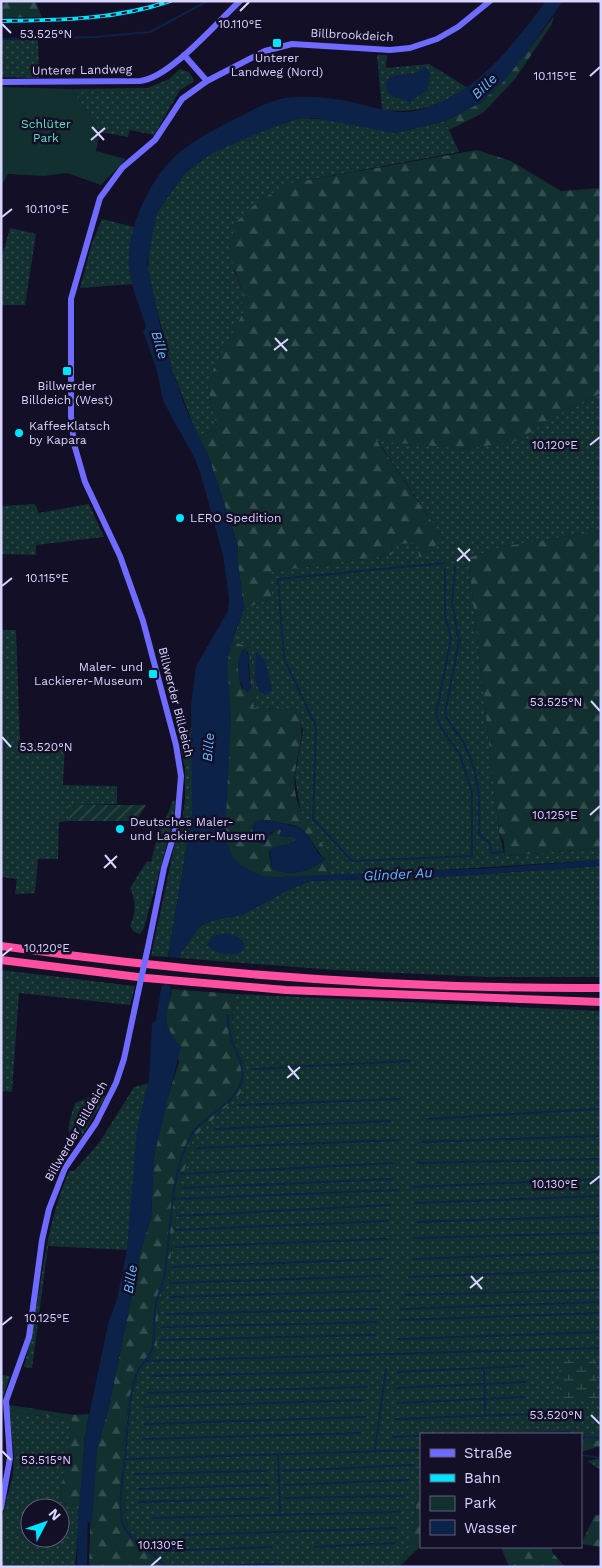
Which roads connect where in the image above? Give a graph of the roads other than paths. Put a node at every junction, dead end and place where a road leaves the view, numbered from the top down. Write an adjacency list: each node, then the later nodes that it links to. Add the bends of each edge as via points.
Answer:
1 (240, 1): 3 (street)
2 (490, 1): 4 (street, Billbrookdeich, via 458,27 437,39 410,48 390,50 292,44 265,51)
3 (184, 55): 4 (street); 5 (street, Unterer Landweg, via 162,73 140,81)
4 (208, 81): 10 (street, Billwerder Billdeich, bridge, via 182,99 155,140 122,168 105,190 74,284 70,315 71,416 78,463 120,556 143,620 180,767 180,803 116,1083 96,1123 65,1168 49,1209 29,1337 6,1401 10,1458)
5 (1, 82)
6 (1, 946): 8 (highway, via 296,976 401,983)
7 (1, 960): 9 (highway, via 146,978 286,990)
8 (601, 988)
9 (601, 1002)
10 (1, 1508)

